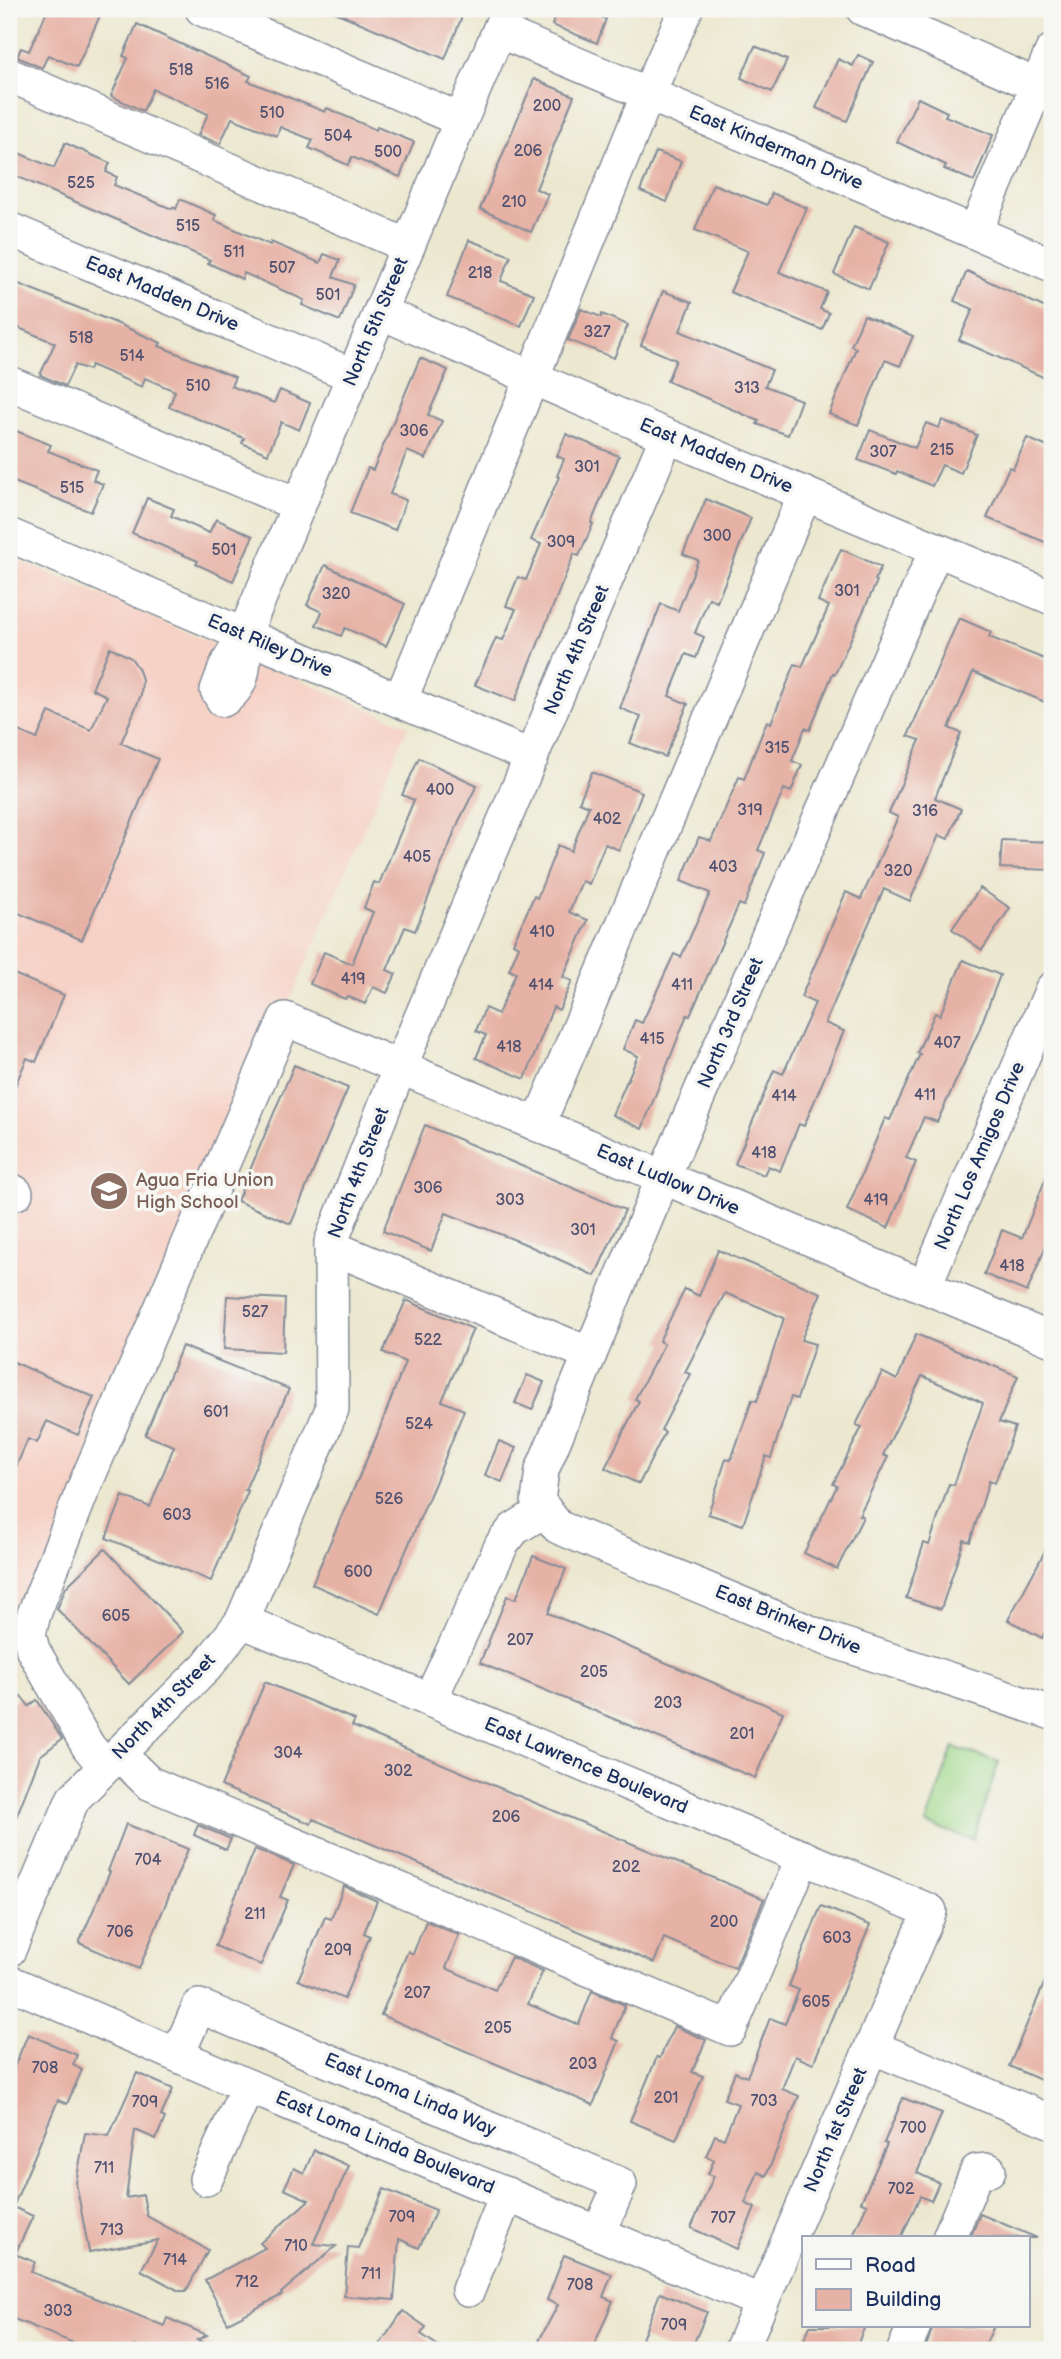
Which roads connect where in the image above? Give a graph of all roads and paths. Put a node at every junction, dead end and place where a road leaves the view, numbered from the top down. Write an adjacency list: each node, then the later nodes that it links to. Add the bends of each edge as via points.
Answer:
1 (202, 9): 9 (street)
2 (686, 9): 8 (street)
3 (863, 9): 7 (street)
4 (504, 20): 8 (street, East Kinderman Drive); 9 (street, North 5th Street)
5 (1052, 51): 7 (street)
6 (9, 75): 12 (street)
7 (1045, 89): 11 (street)
8 (648, 94): 11 (street, East Kinderman Drive); 16 (street)
9 (461, 120): 12 (street, North 5th Street)
10 (9, 229): 15 (street, East Madden Drive)
11 (975, 232): 13 (street, East Kinderman Drive)
12 (408, 246): 14 (street, North 5th Street)
13 (1052, 265)
14 (380, 312): 15 (street, North 5th Street); 16 (street, East Madden Drive)
15 (354, 376): 20 (street, North 5th Street)
16 (532, 378): 18 (street, East Madden Drive); 25 (street)
17 (9, 383): 20 (street)
18 (667, 436): 19 (street, East Madden Drive); 26 (street, North 4th Street)
19 (805, 494): 22 (street, East Madden Drive); 29 (street)
20 (299, 505): 24 (street, North 5th Street)
21 (9, 535): 24 (street, East Riley Drive)
22 (936, 550): 23 (street, East Madden Drive); 30 (street, North 3rd Street)
23 (1052, 598)
24 (244, 635): 25 (street, East Riley Drive)
25 (400, 701): 26 (street, East Riley Drive)
26 (532, 757): 28 (street, North 4th Street)
27 (1052, 989): 32 (street, North Los Amigos Drive)
28 (400, 1067): 29 (street, East Ludlow Drive); 31 (street, North 4th Street); 39 (street, East Ludlow Drive, via 285,1019 82,1492 29,1634 33,1650 89,1746)
29 (538, 1125): 30 (street, East Ludlow Drive)
30 (663, 1178): 32 (street, East Ludlow Drive); 34 (street, North 3rd Street)
31 (331, 1247): 34 (street); 36 (street, North 4th Street, via 332,1409)
32 (925, 1286): 33 (street, East Ludlow Drive)
33 (1052, 1340)
34 (590, 1354): 35 (street, North 3rd Street, via 542,1470)
35 (541, 1505): 37 (street, via 502,1544); 38 (street, East Brinker Drive, via 558,1527 824,1638)
36 (242, 1621): 37 (street, East Lawrence Boulevard); 39 (street, North 4th Street, via 207,1666)
37 (430, 1700): 40 (street, East Lawrence Boulevard)
38 (1052, 1713)
39 (112, 1760): 40 (street, via 149,1783 730,2029); 42 (street, North 4th Street, via 73,1799)
40 (803, 1857): 41 (street, East Lawrence Boulevard)
41 (930, 1910): 44 (street, North 1st Street)
42 (9, 1950)
43 (9, 1982): 45 (street, East Loma Linda Boulevard)
44 (872, 2046): 47 (street); 54 (street, North 1st Street)
45 (178, 2054): 46 (street, East Loma Linda Boulevard); 51 (street, East Loma Linda Way, via 199,2006 620,2184)
46 (248, 2086): 49 (street); 50 (street, East Loma Linda Boulevard)
47 (1052, 2122)
48 (989, 2170): 52 (street, via 977,2172)
49 (206, 2179)
50 (507, 2194): 51 (street, East Loma Linda Boulevard); 53 (street)
51 (599, 2233): 54 (street, East Loma Linda Boulevard)
52 (950, 2236)
53 (468, 2290)
54 (762, 2302): 56 (street, North 1st Street)
55 (913, 2328): 57 (street)
56 (741, 2350)
57 (904, 2350)

